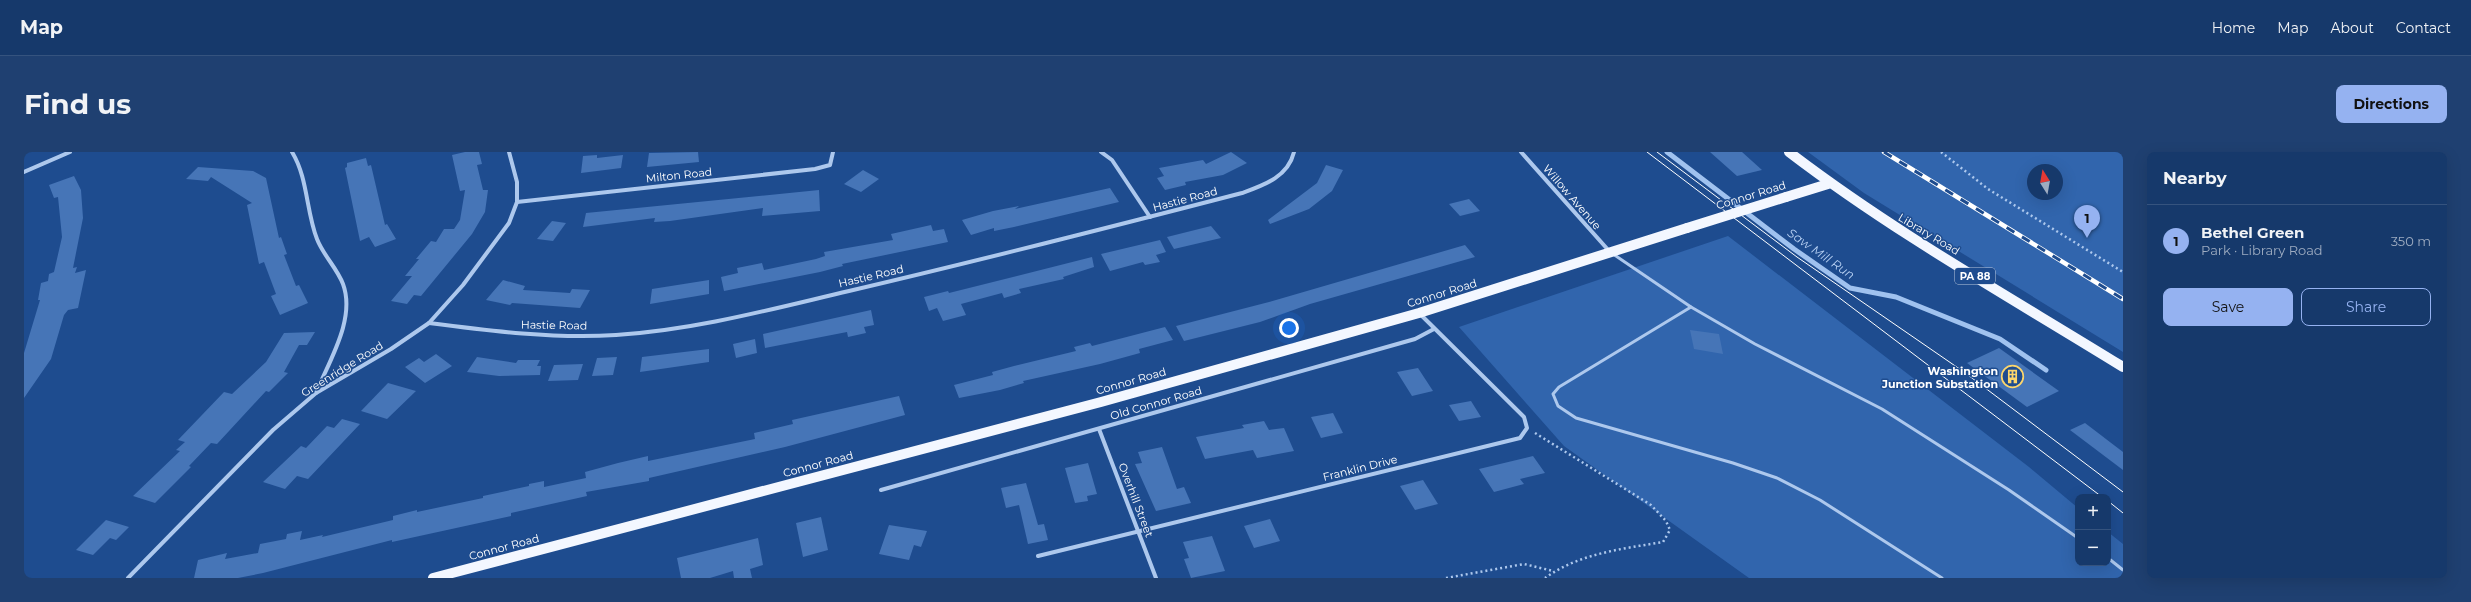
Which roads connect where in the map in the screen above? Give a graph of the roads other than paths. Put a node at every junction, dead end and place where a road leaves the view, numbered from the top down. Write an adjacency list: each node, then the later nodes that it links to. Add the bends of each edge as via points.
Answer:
1 (70, 152): 9 (street)
2 (292, 152): 19 (street, via 299,163 317,239 342,284 346,307 341,334)
3 (509, 152): 11 (street, Greenridge Road, via 517,182)
4 (833, 152): 11 (street, Milton Road, via 830,165 815,169)
5 (1101, 152): 12 (street, via 1112,160)
6 (1294, 152): 12 (street, Hastie Road, via 1284,171 1270,183)
7 (1521, 152): 13 (street, Willow Avenue)
8 (1789, 152): 10 (main road, Library Road / PA 88)
9 (24, 172)
10 (1828, 184): 13 (main road, Connor Road, bridge); 18 (main road, Library Road / PA 88, via 1891,226)
11 (517, 202): 16 (street, Greenridge Road, via 509,223 463,286)
12 (1150, 217): 16 (street, Hastie Road, via 760,312 681,328 617,335 558,336)
13 (1610, 252): 14 (lane); 15 (main road, Connor Road)
14 (1691, 307): 23 (lane, via 1756,344 1882,409 2009,490); 30 (lane, via 1558,387 1554,394 1554,402 1561,411 1576,418 1777,478 1820,500)
15 (1419, 313): 17 (street); 28 (main road, Connor Road, via 1100,402)
16 (429, 323): 19 (street, Greenridge Road, via 391,349)
17 (1434, 328): 20 (street, Old Connor Road, via 1415,339); 22 (street, Franklin Drive, via 1524,417 1527,428 1520,438)
18 (2123, 367)
19 (316, 393): 27 (street, Greenridge Road, via 272,430)
20 (1099, 429): 21 (street, Old Connor Road); 22 (street, Overhill Street)
21 (881, 490)
22 (1139, 532): 24 (street, Franklin Drive); 29 (street, Overhill Street)
23 (2075, 536)
24 (1038, 556)
25 (2111, 560): 26 (lane)
26 (2123, 570)
27 (128, 578)
28 (433, 578)
29 (1156, 578)
30 (1942, 578)

